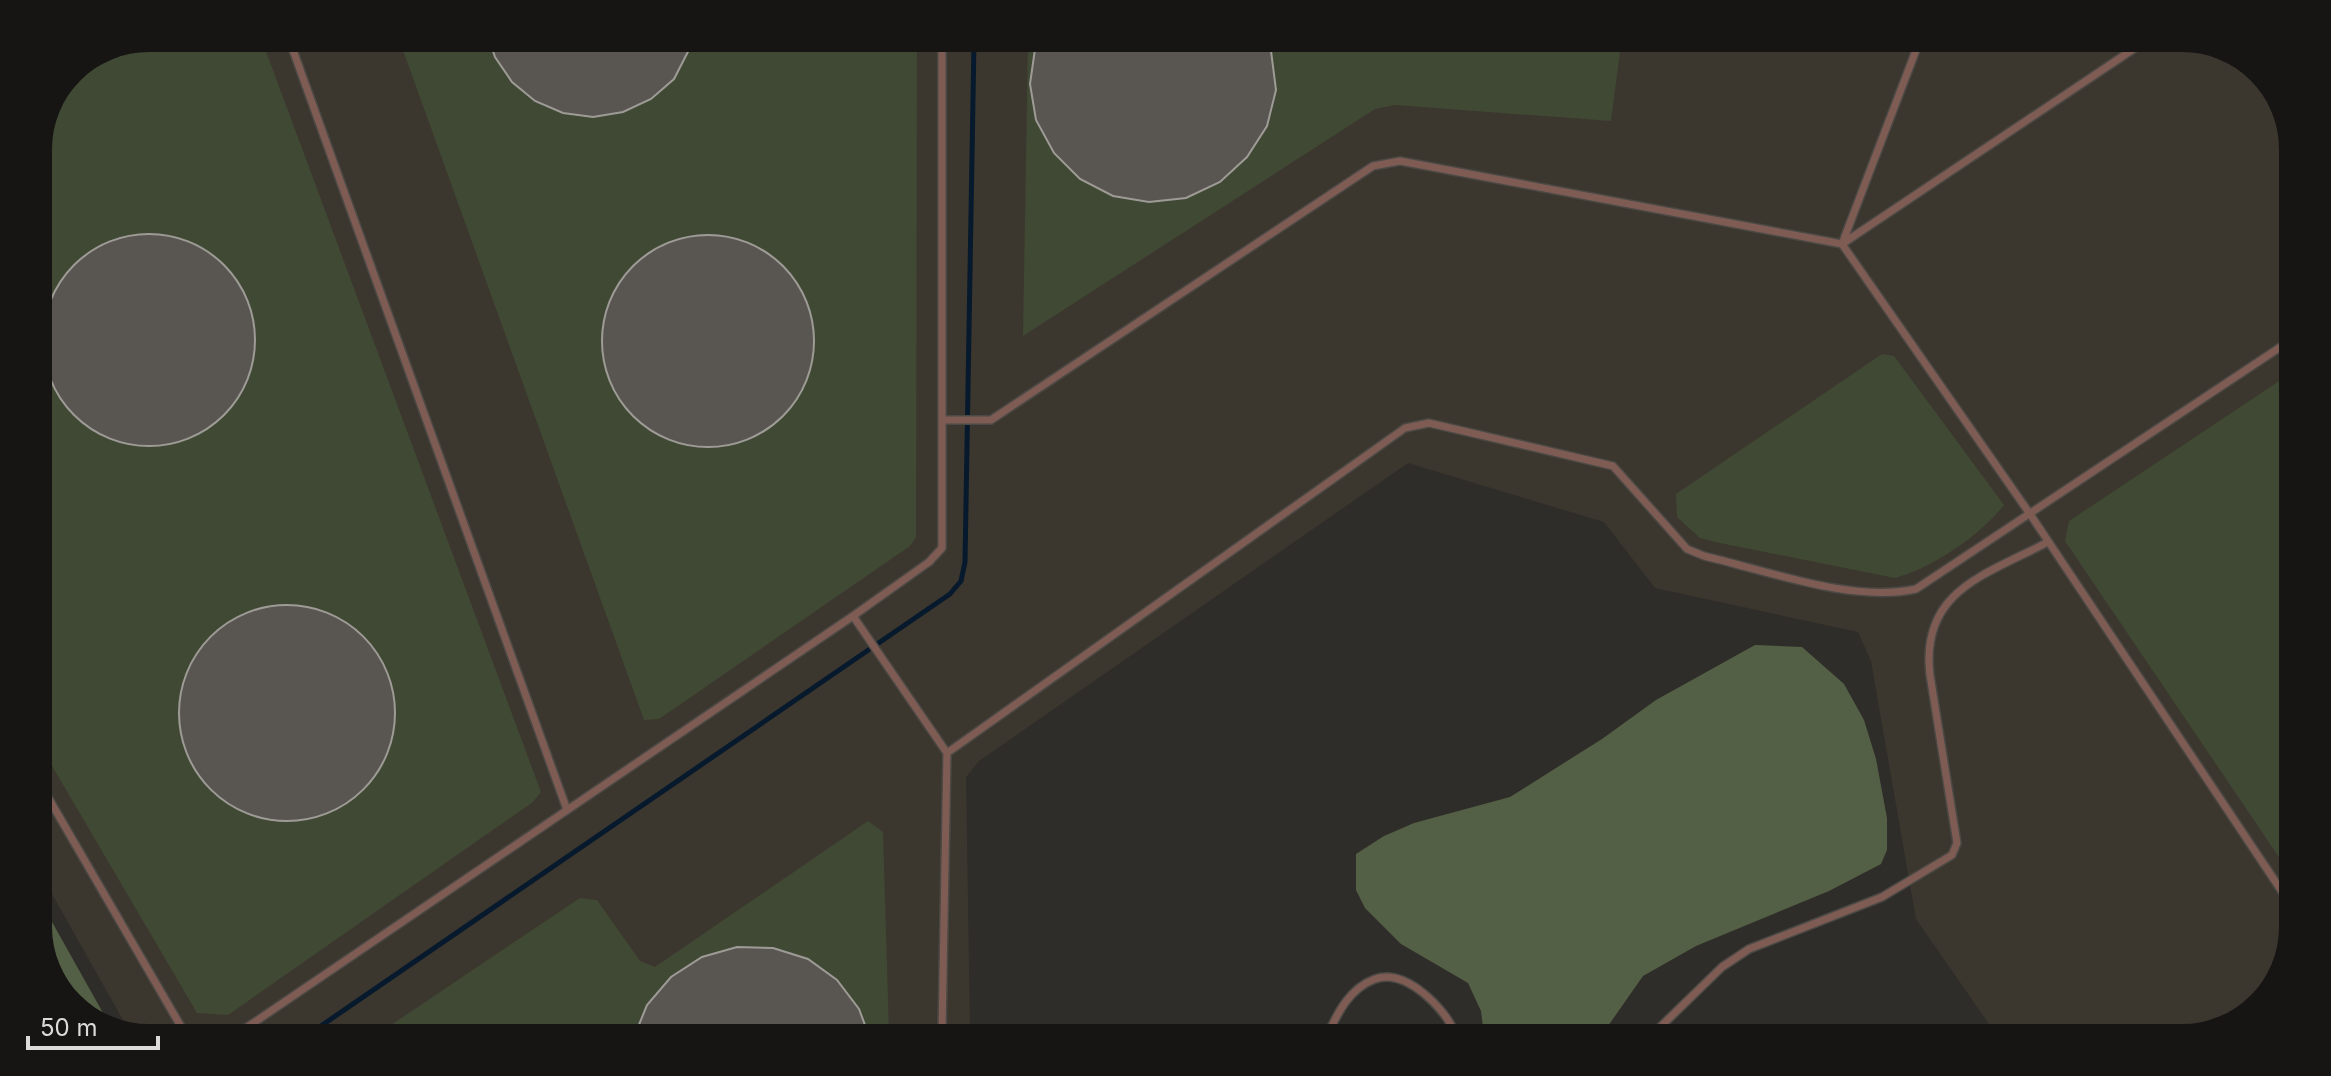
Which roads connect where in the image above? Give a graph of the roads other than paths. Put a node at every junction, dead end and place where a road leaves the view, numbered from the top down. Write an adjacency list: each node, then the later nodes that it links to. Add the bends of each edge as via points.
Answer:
1 (294, 52): 13 (lane)
2 (942, 52): 7 (lane)
3 (1915, 52): 5 (lane)
4 (2129, 52): 5 (lane)
5 (1842, 244): 7 (lane, via 1400,161 1373,166 991,420); 8 (lane)
6 (2279, 348): 8 (lane)
7 (943, 420): 10 (lane, via 942,548)
8 (2030, 514): 9 (lane); 11 (lane, via 1916,589 1861,592 1687,549 1613,466 1429,423 1405,428)
9 (2048, 542): 14 (lane); 20 (lane, via 1951,598 1931,633 1930,675 1957,843 1952,855 1882,897 1749,949 1722,967)
10 (853, 616): 11 (lane); 13 (lane)
11 (947, 753): 17 (lane)
12 (52, 804): 15 (lane)
13 (566, 807): 16 (lane)
14 (2279, 887)
15 (180, 1024)
16 (252, 1024)
17 (942, 1024)
18 (1334, 1024): 19 (lane, via 1348,998 1378,977 1402,981 1426,995)
19 (1452, 1024)
20 (1663, 1024)

